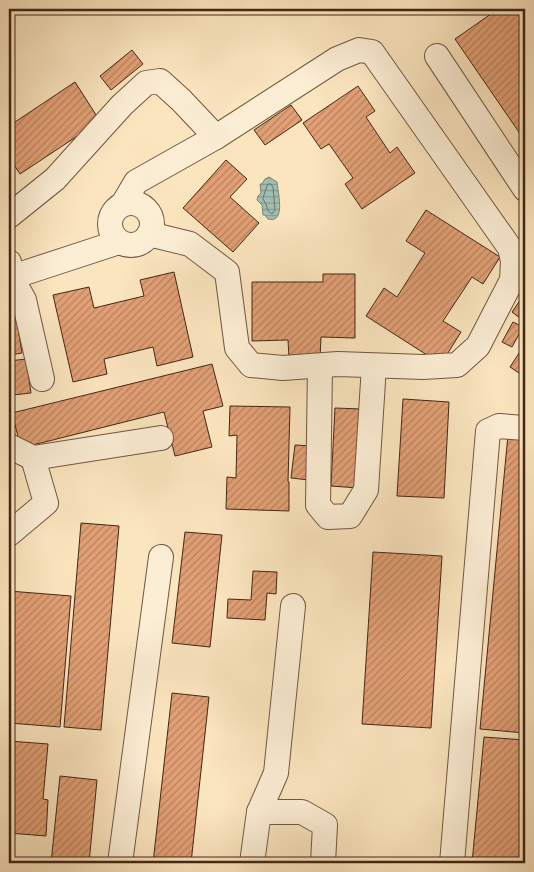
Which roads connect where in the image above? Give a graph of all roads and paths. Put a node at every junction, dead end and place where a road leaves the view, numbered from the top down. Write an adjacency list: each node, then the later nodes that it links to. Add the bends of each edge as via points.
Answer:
1 (436, 56): 3 (lane)
2 (216, 137): 4 (lane, via 136,182); 5 (lane, via 160,81 146,83 55,179); 10 (lane, via 337,59 359,50 372,52 510,248 512,280 478,346 458,365)
3 (525, 189)
4 (122, 204): 6 (lane, via 136,203 146,210 152,222); 7 (lane, via 116,208 109,222 110,230)
5 (9, 216)
6 (149, 234): 7 (lane, via 136,245); 9 (lane, via 190,244 227,272 237,348 252,365 283,368)
7 (119, 242): 8 (lane)
8 (9, 272): 11 (lane, via 24,300)
9 (320, 366): 10 (lane); 10 (lane, via 318,506 328,517 350,516 366,490)
10 (374, 366)
11 (42, 379)
12 (525, 428): 23 (lane, via 498,426 488,431)
13 (160, 438): 15 (lane)
14 (9, 446): 15 (lane)
15 (32, 458): 16 (lane, via 46,503)
16 (9, 534)
17 (161, 557): 20 (lane)
18 (293, 606): 19 (lane, via 276,773)
19 (259, 812): 21 (lane); 22 (lane, via 302,812 325,826)
20 (120, 863)
21 (252, 863)
22 (324, 863)
23 (452, 863)

